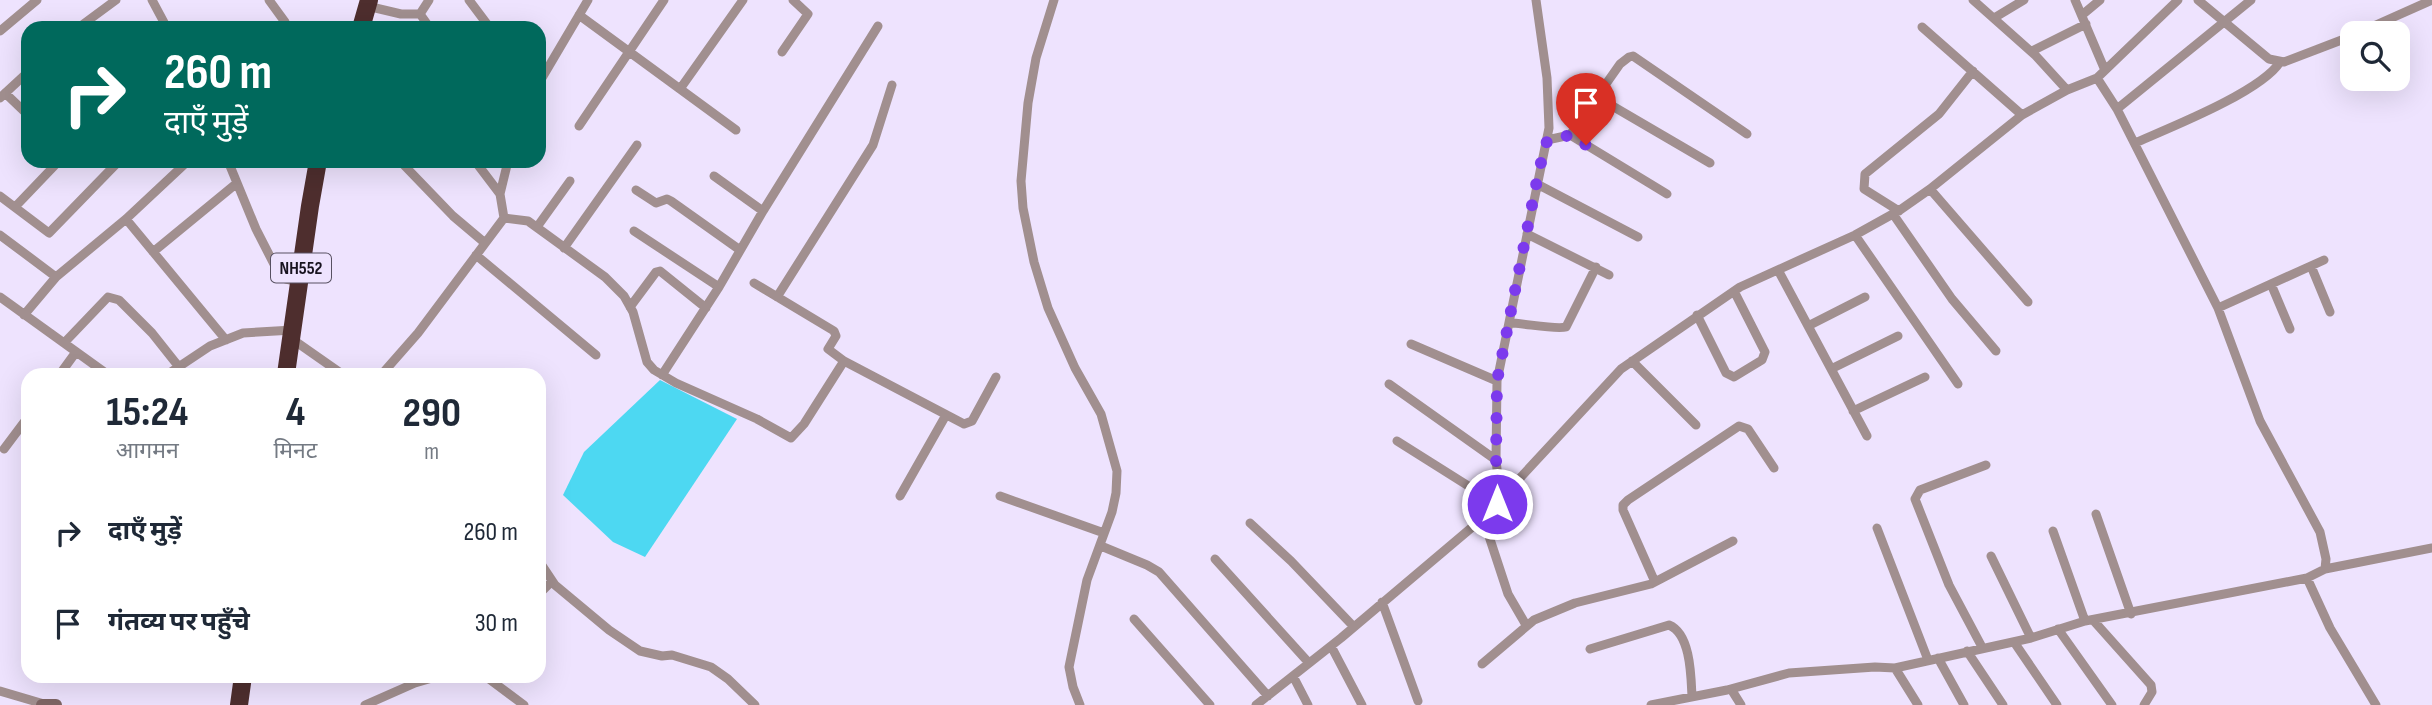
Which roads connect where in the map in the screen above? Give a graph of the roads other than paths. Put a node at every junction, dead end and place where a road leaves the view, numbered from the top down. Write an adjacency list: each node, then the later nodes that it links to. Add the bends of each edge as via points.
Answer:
1 (37, 0): 37 (street)
2 (116, 0): 26 (street)
3 (152, 0): 27 (street)
4 (269, 0): 28 (street)
5 (429, 0): 22 (street)
6 (469, 0): 32 (street)
7 (588, 0): 23 (street)
8 (664, 0): 39 (street)
9 (743, 0): 49 (street)
10 (793, 0): 41 (street, via 808,14)
11 (1054, 0): 166 (street, via 1028,103 1023,208 1048,308 1074,368 1101,414 1117,471 1116,493)
12 (1536, 0): 60 (street, via 1547,78)
13 (1973, 0): 24 (street)
14 (2024, 0): 24 (street)
15 (2075, 0): 25 (street)
16 (2100, 0): 25 (street)
17 (2178, 0): 43 (street)
18 (2198, 0): 34 (street)
19 (2251, 0): 34 (street)
20 (2432, 0): 33 (street)
21 (364, 2): 22 (street); 29 (highway); 30 (highway)
22 (421, 14): 31 (street)
23 (579, 15): 39 (street); 44 (street)
24 (1994, 18): 40 (street)
25 (2084, 20): 40 (street); 43 (street)
26 (88, 21)
27 (163, 21)
28 (284, 21)
29 (354, 21)
30 (362, 21)
31 (426, 21)
32 (485, 21)
33 (2385, 21)
34 (2226, 23): 42 (street, via 2269,59); 53 (street)
35 (878, 26): 83 (street)
36 (1922, 27): 45 (street)
37 (0, 31)
38 (2340, 40): 42 (street)
39 (628, 51): 49 (street); 56 (street)
40 (2032, 51): 50 (street)
41 (782, 52)
42 (2280, 62): 61 (street, via 2272,73 2211,110)
43 (2104, 68): 46 (street)
44 (546, 71)
45 (1973, 71): 55 (street); 84 (street, via 1939,114 1864,174 1864,188)
46 (2097, 78): 50 (street); 53 (street)
47 (21, 79): 51 (street)
48 (892, 85): 112 (street, via 873,145)
49 (680, 89): 57 (street)
50 (2067, 90): 55 (street)
51 (3, 96): 54 (street)
52 (1597, 97): 58 (street, via 1620,64 1633,56); 59 (street); 63 (street)
53 (2118, 109): 61 (street)
54 (21, 110)
55 (2022, 115): 77 (street)
56 (579, 126)
57 (736, 130)
58 (1747, 134)
59 (1570, 135): 60 (street); 80 (street)
60 (1547, 141): 76 (street)
61 (2135, 143): 117 (street)
62 (637, 145): 94 (street)
63 (1710, 163)
64 (52, 168): 82 (street)
65 (112, 168): 82 (street, via 49,233)
66 (181, 168): 86 (street)
67 (231, 168): 75 (street)
68 (317, 168): 106 (highway, NH552)
69 (326, 168): 125 (highway, NH552)
70 (407, 168): 93 (street)
71 (480, 168): 79 (street)
72 (507, 168): 79 (street)
73 (714, 176): 83 (street)
74 (570, 181): 87 (street)
75 (237, 183): 96 (street); 106 (street, via 278,272)
76 (1537, 184): 89 (street); 92 (street)
77 (1930, 189): 84 (street); 114 (street)
78 (636, 190): 95 (street, via 659,204 671,201)
79 (500, 194): 85 (street)
80 (1667, 194)
81 (0, 195): 82 (street)
82 (15, 207)
83 (763, 211): 95 (street)
84 (1896, 212): 91 (street); 129 (street, via 1952,299)
85 (504, 218): 87 (street); 93 (street)
86 (126, 219): 96 (street); 105 (street)
87 (537, 227): 94 (street)
88 (634, 231): 98 (street)
89 (1527, 234): 101 (street); 121 (street)
90 (0, 235): 105 (street)
91 (1855, 235): 102 (street); 147 (street)
92 (1638, 237)
93 (485, 243): 97 (street)
94 (565, 248): 115 (street, via 605,277)
95 (740, 250): 109 (street)
96 (153, 252): 126 (street)
97 (476, 255): 131 (street); 140 (street)
98 (673, 256): 103 (street); 109 (street)
99 (2324, 260): 100 (street)
100 (2311, 266): 108 (street); 118 (street)
101 (1596, 267): 104 (street); 121 (street, via 1566,327)
102 (1778, 270): 110 (street); 122 (street)
103 (660, 271): 115 (street); 116 (street)
104 (1609, 275)
105 (56, 276): 119 (street)
106 (299, 282): 125 (highway, NH552)
107 (754, 283): 112 (street)
108 (2271, 284): 117 (street); 123 (street)
109 (719, 287): 116 (street)
110 (1734, 291): 120 (street); 120 (street, via 1765,352 1762,360 1730,376)
111 (1865, 296): 122 (street)
112 (777, 297): 132 (street, via 834,331 828,349)
113 (1, 299): 119 (street)
114 (2028, 302)
115 (630, 307): 142 (street, via 647,362)
116 (706, 308): 142 (street)
117 (2218, 308): 172 (street, via 2260,421 2320,532)
118 (2330, 312)
119 (24, 314): 127 (street)
120 (1697, 315): 133 (street)
121 (1510, 323): 145 (street)
122 (1808, 326): 141 (street)
123 (2290, 329)
124 (1898, 336): 141 (street)
125 (295, 338): 126 (street, via 243,333); 137 (highway, NH552); 138 (highway, NH552); 139 (street)
126 (226, 340): 134 (street)
127 (64, 343): 130 (street); 134 (street, via 108,297 114,298 152,333)
128 (1411, 344): 145 (street)
129 (1996, 351)
130 (76, 352): 135 (street); 136 (street)
131 (596, 355)
132 (844, 361): 142 (street, via 791,438); 149 (street)
133 (1632, 361): 150 (street); 160 (street)
134 (179, 367)
135 (64, 368)
136 (99, 368)
137 (288, 368)
138 (296, 368)
139 (334, 368)
140 (387, 368)
141 (1830, 369): 148 (street)
142 (662, 375)
143 (996, 377): 149 (street, via 968,424)
144 (1925, 377): 148 (street)
145 (1497, 381): 155 (street)
146 (1390, 384): 155 (street)
147 (1958, 384)
148 (1853, 411): 152 (street)
149 (946, 415): 158 (street)
150 (1696, 425)
151 (21, 426): 154 (street)
152 (1867, 436)
153 (1397, 441): 160 (street)
154 (4, 449)
155 (1496, 460): 160 (street)
156 (1986, 465): 188 (street, via 1920,490 1916,499 1949,585)
157 (1774, 468): 176 (street, via 1748,429 1739,426 1628,500 1623,510)
158 (900, 496)
159 (1000, 496): 166 (street)
160 (1497, 504): 162 (street)
161 (2096, 514): 179 (street)
162 (1483, 518): 178 (street); 182 (street, via 1508,594)
163 (1250, 523): 183 (street)
164 (1877, 528): 191 (street)
165 (2053, 531): 181 (street)
166 (1104, 533): 168 (street)
167 (1732, 541): 176 (street)
168 (1101, 546): 204 (street, via 1159,572); 211 (street, via 1087,580 1069,667)
169 (2432, 548): 172 (street)
170 (1991, 556): 185 (street)
171 (1214, 559): 192 (street)
172 (2325, 569): 174 (street)
173 (546, 572): 175 (street)
174 (2307, 578): 179 (street); 223 (street, via 2330,628)
175 (552, 581): 177 (street); 210 (street, via 640,651 711,667)
176 (1656, 582): 182 (street, via 1574,603)
177 (546, 587)
178 (1382, 601): 183 (street); 203 (street)
179 (2131, 614): 181 (street)
180 (1133, 619): 212 (street)
181 (2089, 621): 184 (street); 222 (street, via 2151,685)
182 (1526, 625): 193 (street)
183 (1354, 627): 187 (street)
184 (2058, 629): 185 (street); 221 (street)
185 (2031, 638): 186 (street)
186 (2014, 642): 188 (street); 220 (street)
187 (1331, 646): 192 (street); 214 (street)
188 (1982, 647): 190 (street)
189 (1590, 649): 202 (street, via 1675,627 1690,662)
190 (1967, 651): 191 (street); 219 (street)
191 (1933, 659): 194 (street); 218 (street)
192 (1309, 663): 195 (street)
193 (1482, 664)
194 (1895, 668): 200 (street, via 1789,673); 217 (street)
195 (1293, 676): 204 (street); 213 (street)
196 (232, 683): 206 (highway)
197 (242, 683): 207 (highway)
198 (415, 683): 208 (street)
199 (494, 683): 209 (street)
200 (1731, 689): 202 (street); 216 (street)
201 (0, 691): 205 (street)
202 (1692, 697): 215 (street)
203 (1418, 701)
204 (1262, 702)
205 (47, 705)
206 (229, 705)
207 (239, 705)
208 (365, 705)
209 (524, 705)
210 (755, 705)
211 (1080, 705)
212 (1210, 705)
213 (1308, 705)
214 (1362, 705)
215 (1651, 705)
216 (1741, 705)
217 (1918, 705)
218 (1964, 705)
219 (2003, 705)
220 (2057, 705)
221 (2112, 705)
222 (2144, 705)
223 (2376, 705)

